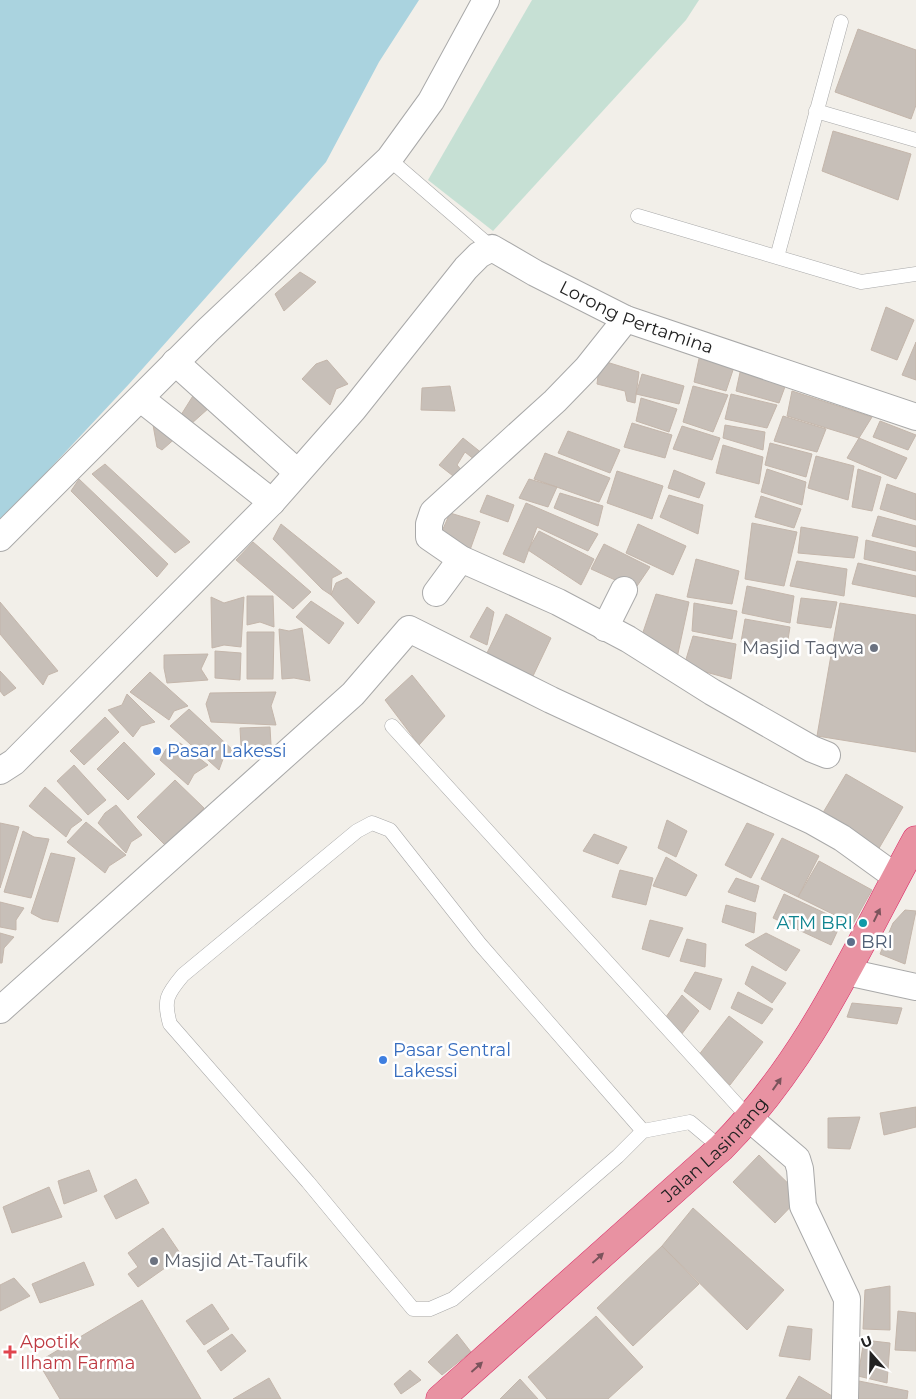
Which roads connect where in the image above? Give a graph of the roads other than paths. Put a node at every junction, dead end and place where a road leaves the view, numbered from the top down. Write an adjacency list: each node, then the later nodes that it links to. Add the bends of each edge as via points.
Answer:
1 (486, 0): 5 (street, via 431,101)
2 (841, 22): 3 (lane)
3 (816, 111): 4 (lane); 8 (lane)
4 (916, 140)
5 (389, 158): 7 (lane, Lorong Pertamina); 11 (street)
6 (638, 216): 8 (lane)
7 (492, 248): 10 (street, Lorong Pertamina); 14 (street, via 466,268 359,403)
8 (777, 257): 9 (lane, via 861,282)
9 (916, 274)
10 (626, 319): 13 (street, Lorong Pertamina); 17 (street, via 587,368 555,401 433,512 429,537)
11 (176, 362): 12 (street); 14 (street)
12 (141, 399): 15 (street); 16 (street)
13 (916, 417)
14 (297, 472): 15 (street)
15 (272, 502): 23 (street, via 14,762)
16 (0, 538)
17 (461, 559): 19 (street); 20 (street, via 558,602)
18 (624, 590): 20 (street)
19 (436, 592)
20 (605, 628): 22 (street, via 787,735)
21 (392, 726): 29 (lane)
22 (827, 755)
23 (0, 771)
24 (916, 840): 25 (highway, Jalan Lasinrang)
25 (896, 876): 26 (highway, Jalan Lasinrang, one-way to 25); 28 (street, via 812,821 551,700 409,628 353,694)
26 (847, 972): 27 (street); 29 (highway, Jalan Lasinrang, one-way to 26, via 788,1068)
27 (915, 987)
28 (0, 1010)
29 (750, 1119): 31 (highway, Jalan Lasinrang); 33 (street, via 797,1160 803,1206 844,1290 848,1310)
30 (642, 1131): 30 (lane, via 618,1156 453,1300 430,1309 413,1309 170,1024 165,1007 170,992 183,975 356,831 372,823 390,830 479,943); 31 (lane, via 690,1122)
31 (721, 1148): 32 (highway, Jalan Lasinrang, one-way to 31)
32 (440, 1399)
33 (844, 1399)

